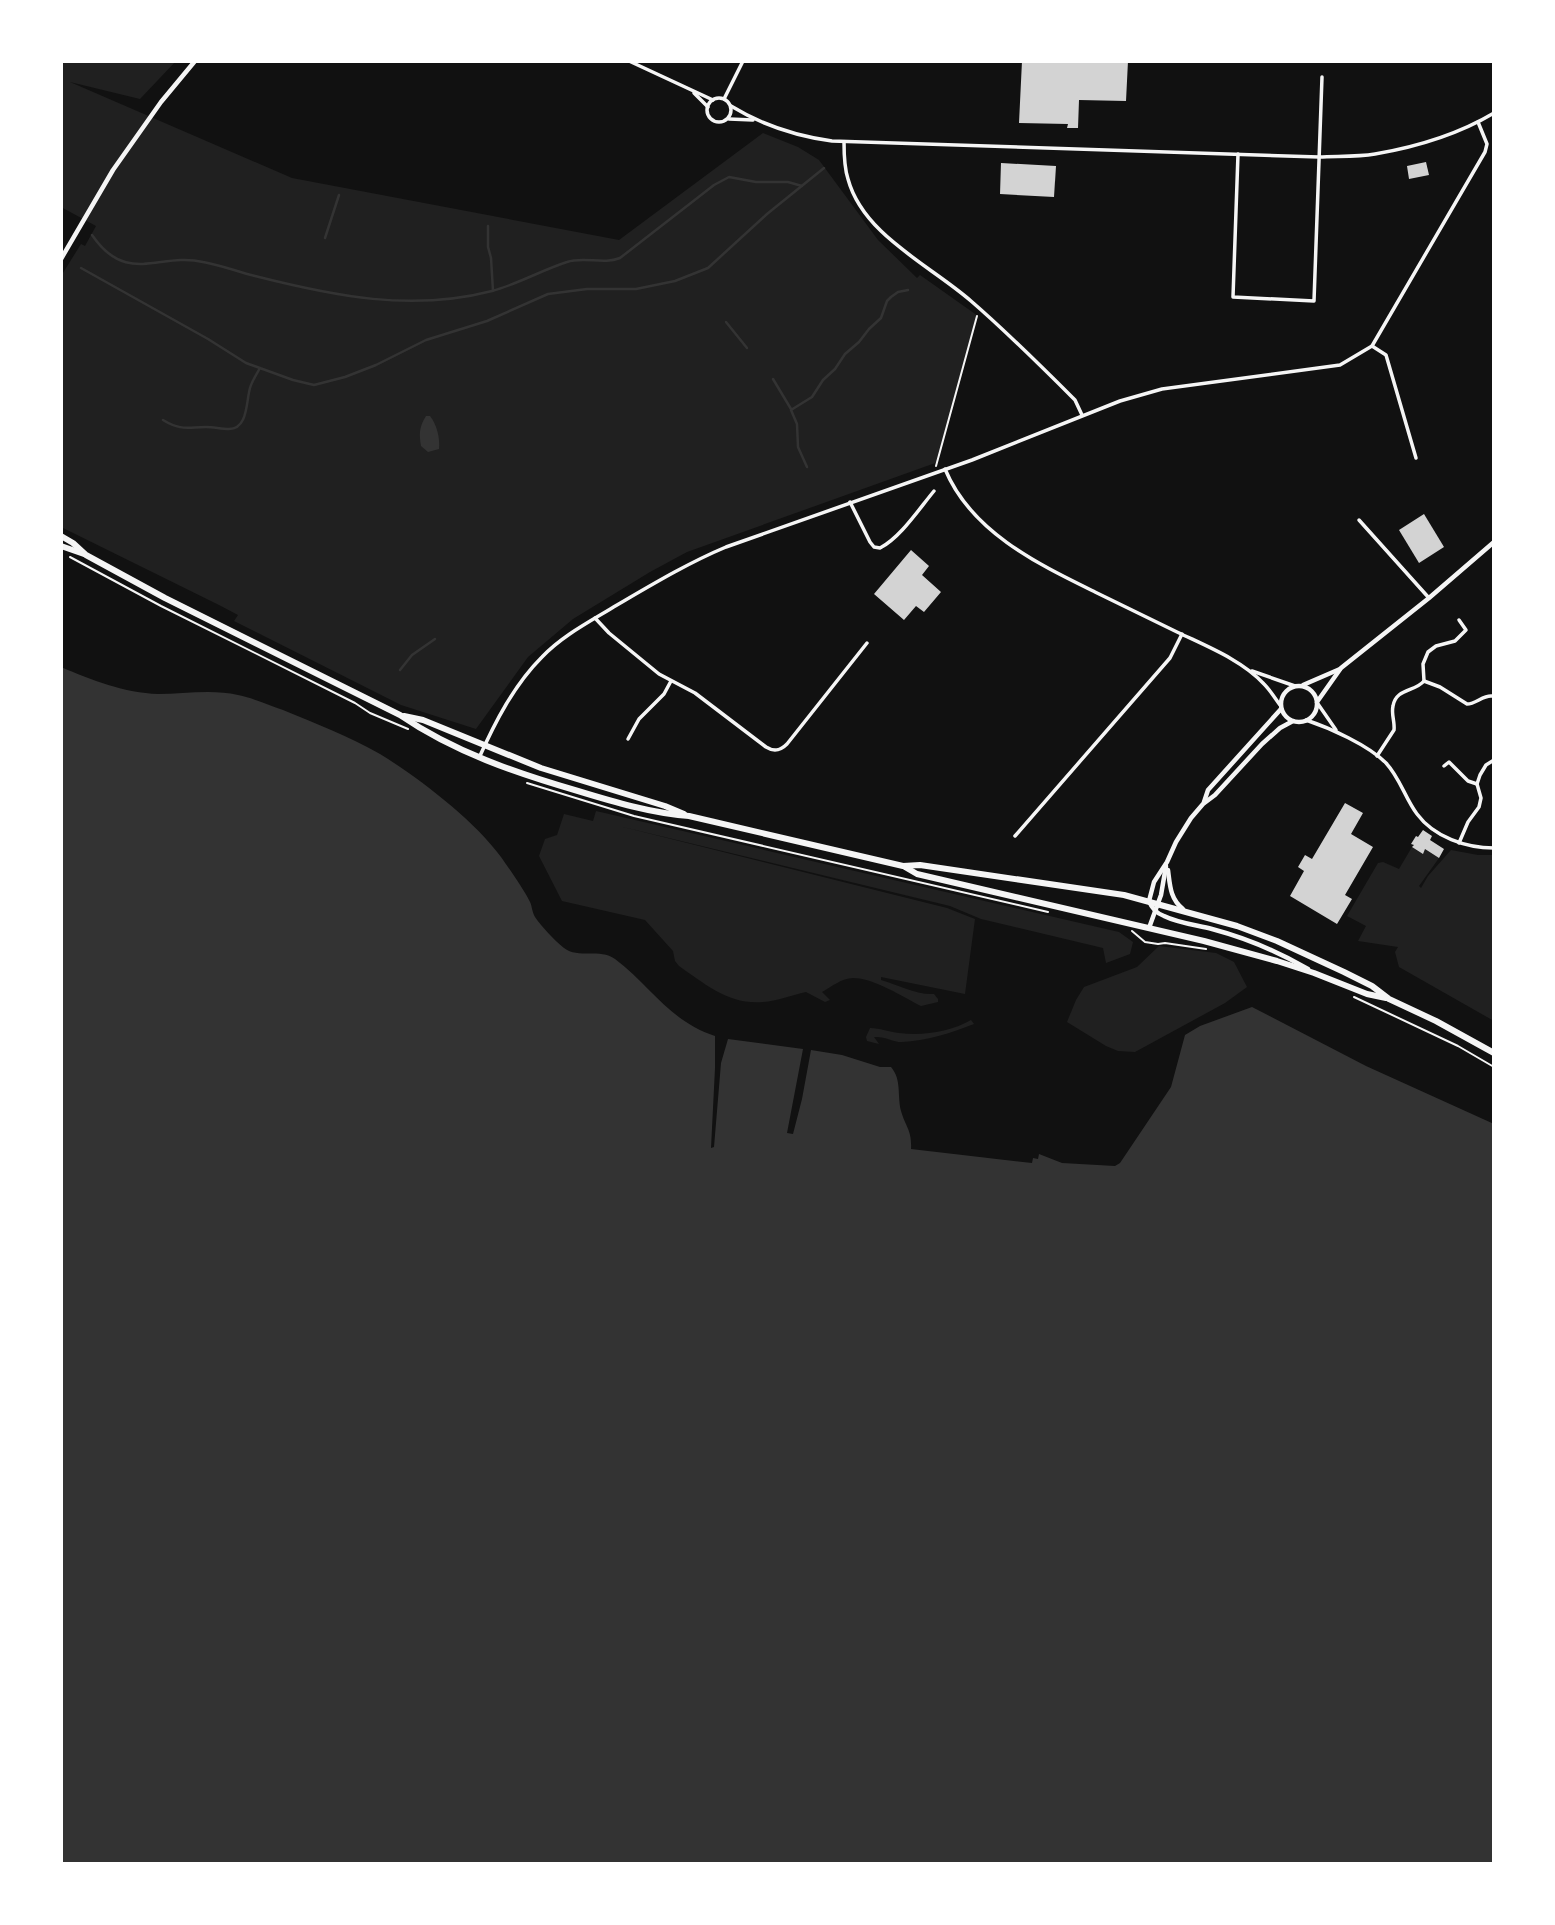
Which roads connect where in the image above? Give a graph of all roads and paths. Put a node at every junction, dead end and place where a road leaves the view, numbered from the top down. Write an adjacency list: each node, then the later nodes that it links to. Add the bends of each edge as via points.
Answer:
1 (195, 61): 17 (street, via 113,170)
2 (629, 61): 5 (street)
3 (743, 61): 6 (street)
4 (1322, 76): 16 (street)
5 (691, 90): 7 (street); 9 (street)
6 (724, 99): 7 (street); 8 (street)
7 (713, 100): 9 (street)
8 (730, 106): 11 (street); 12 (street)
9 (708, 107): 11 (street, via 712,120)
10 (1494, 113): 13 (street)
11 (728, 119): 12 (street)
12 (755, 120): 14 (street, via 810,138)
13 (1478, 122): 16 (street, via 1424,143 1373,155); 19 (street, via 1487,144 1485,152)
14 (844, 142): 15 (street); 18 (street, via 847,178 868,216 897,245)
15 (1238, 154): 16 (street); 16 (street, via 1233,297 1314,301)
16 (1320, 157)
17 (61, 260)
18 (979, 308): 20 (street, via 1075,400); 23 (path)
19 (1372, 346): 20 (street, via 1340,365 1162,389); 21 (street, via 1386,355)
20 (1082, 415): 22 (street)
21 (1416, 458)
22 (946, 469): 23 (street); 36 (street, via 960,498 1017,550)
23 (934, 474): 25 (street)
24 (934, 491): 25 (street, via 880,548 870,542)
25 (850, 502): 32 (street, via 696,560)
26 (1359, 520): 31 (street)
27 (61, 536): 30 (main road)
28 (1494, 542): 31 (street)
29 (61, 546): 30 (main road)
30 (86, 555): 47 (main road)
31 (1429, 598): 38 (street)
32 (595, 618): 40 (street); 52 (street, via 540,659 513,694)
33 (1459, 620): 35 (street)
34 (1473, 624): 35 (street)
35 (1466, 630): 41 (street, via 1455,641 1428,652)
36 (1182, 634): 39 (street); 60 (street, via 1170,658)
37 (867, 643): 40 (street, via 778,751 770,750 695,693)
38 (1341, 668): 43 (street); 45 (street)
39 (1250, 671): 42 (street); 46 (street)
40 (671, 681): 51 (street)
41 (1424, 681): 44 (street, via 1467,704); 53 (street, via 1396,697 1394,730)
42 (1295, 686): 43 (street); 46 (street, via 1285,693)
43 (1302, 686): 45 (street, via 1312,692)
44 (1492, 696)
45 (1317, 703): 48 (street, via 1315,713); 50 (street)
46 (1280, 707): 49 (street); 58 (street, via 1208,790)
47 (400, 715): 52 (main road); 54 (main road)
48 (1306, 720): 49 (street); 50 (street)
49 (1293, 721): 58 (street, via 1271,736)
50 (1337, 731): 53 (street)
51 (628, 739)
52 (485, 746): 54 (street); 59 (main road)
53 (1377, 756): 61 (street, via 1398,779 1421,818)
54 (480, 758): 59 (main road, via 595,796)
55 (1494, 760): 57 (street, via 1484,768)
56 (1444, 766): 57 (street, via 1449,762)
57 (1477, 784): 61 (street, via 1479,807)
58 (1203, 804): 63 (street)
59 (688, 816): 64 (main road)
60 (1015, 836)
61 (1460, 843): 62 (street)
62 (1494, 848)
63 (1167, 862): 65 (street, via 1152,886); 66 (street); 68 (street, via 1172,894)
64 (903, 866): 65 (main road); 69 (main road, via 917,874)
65 (1149, 901): 66 (main road); 67 (street)
66 (1158, 904): 67 (street); 68 (main road)
67 (1155, 911): 69 (street); 70 (street, via 1264,946)
68 (1185, 911): 71 (main road, via 1277,941 1372,986)
69 (1149, 928): 70 (main road)
70 (1314, 973): 71 (main road)
71 (1389, 999): 72 (main road)
72 (1494, 1052)

